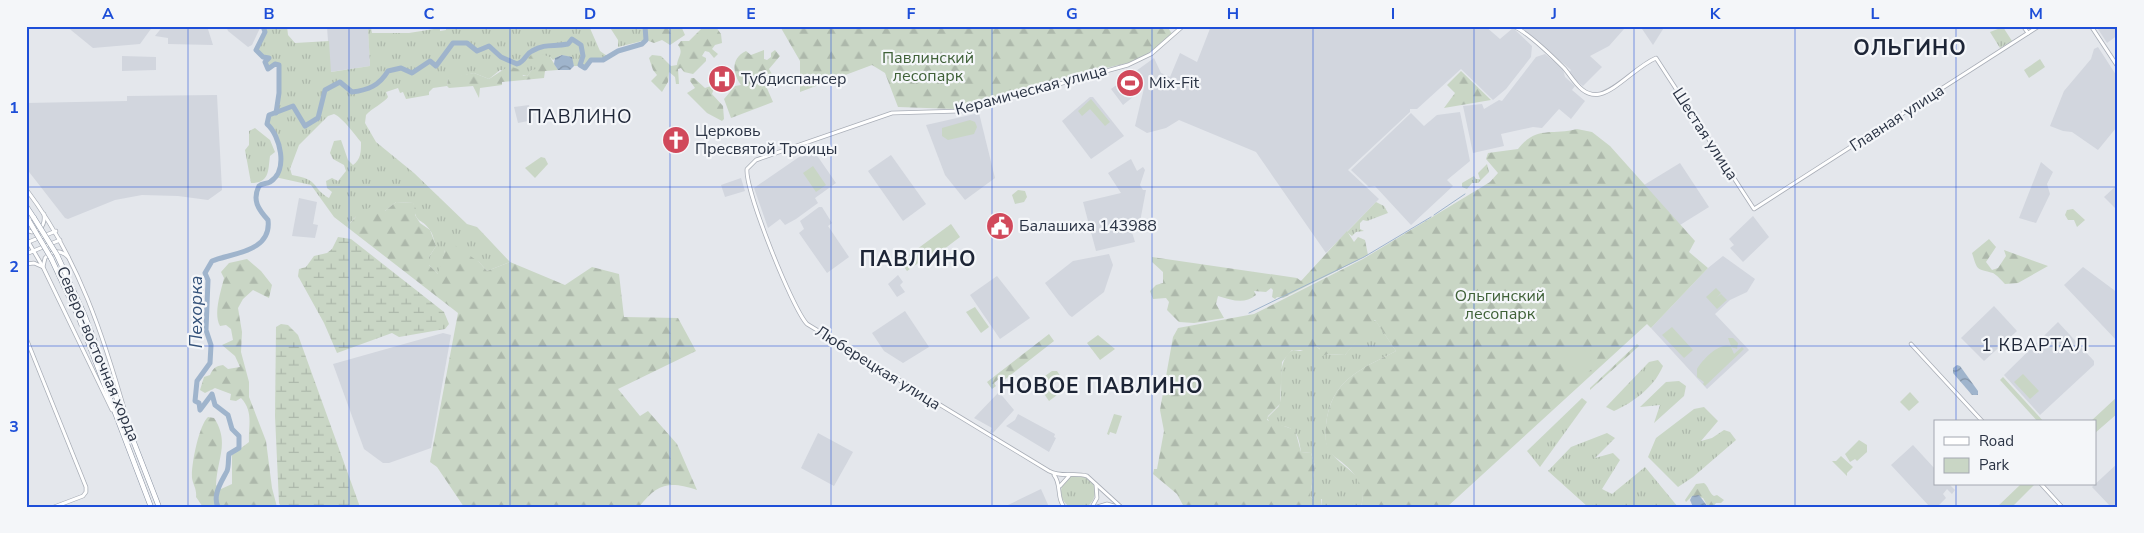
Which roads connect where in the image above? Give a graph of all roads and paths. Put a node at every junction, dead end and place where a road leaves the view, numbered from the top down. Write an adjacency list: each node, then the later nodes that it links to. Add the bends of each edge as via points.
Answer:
1 (1183, 26): 10 (street, Керамическая улица, via 1151,54 1128,64 967,109 892,113)
2 (1489, 26): 3 (street)
3 (1504, 26)
4 (1513, 26): 13 (street, Шестая улица, via 1564,69 1575,83 1593,94 1605,92 1656,58)
5 (2023, 26): 8 (street)
6 (2039, 26): 8 (street, Главная улица)
7 (2091, 26): 9 (street)
8 (2028, 33): 13 (street, Главная улица)
9 (2118, 67)
10 (753, 161): 30 (street, Люберецкая улица, via 747,172 751,190 795,305 807,324)
11 (26, 189): 14 (street)
12 (26, 206): 28 (highway, Северо-восточная хорда, bridge, via 57,255)
13 (1754, 209)
14 (44, 213): 16 (street, via 42,228 32,232); 17 (street)
15 (27, 220): 29 (highway, Северо-восточная хорда, bridge, via 51,258 79,318)
16 (26, 230)
17 (56, 231): 18 (street); 19 (street)
18 (60, 240): 20 (street); 22 (street)
19 (27, 241): 20 (street)
20 (34, 251): 21 (street); 24 (street)
21 (26, 254)
22 (71, 261): 24 (street, via 56,251 47,256); 28 (street, via 102,336)
23 (26, 264): 24 (street)
24 (43, 267): 29 (street)
25 (26, 338): 35 (street, via 86,487 85,494)
26 (1911, 344): 27 (street)
27 (1981, 420)
28 (128, 424): 37 (highway, Северо-восточная хорда)
29 (121, 426): 36 (highway, Северо-восточная хорда)
30 (1049, 472): 31 (street); 34 (street, via 1058,480)
31 (1072, 475): 32 (street, via 1083,475); 34 (street, via 1063,482)
32 (1093, 481): 40 (street, via 1098,495); 42 (street)
33 (2044, 486): 43 (street)
34 (1059, 494): 38 (street); 39 (street)
35 (54, 507)
36 (151, 507)
37 (159, 507)
38 (1059, 507)
39 (1064, 507)
40 (1092, 507)
41 (1097, 507): 42 (street, via 1107,504)
42 (1120, 507)
43 (2062, 507)

